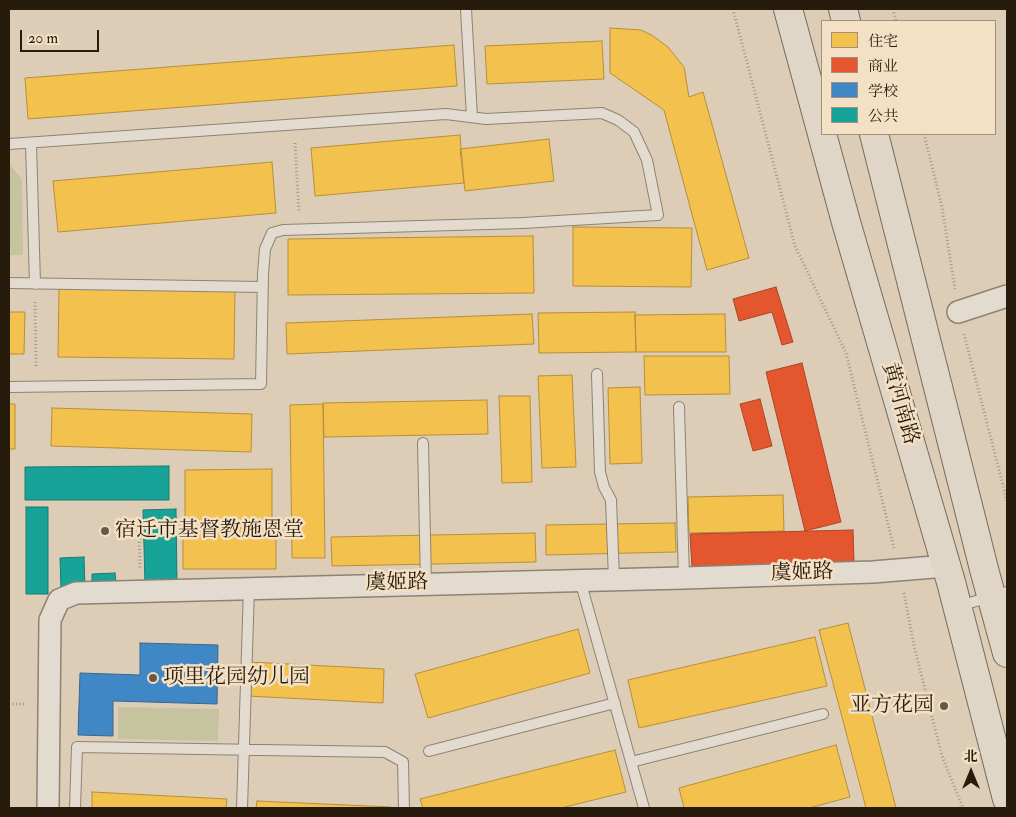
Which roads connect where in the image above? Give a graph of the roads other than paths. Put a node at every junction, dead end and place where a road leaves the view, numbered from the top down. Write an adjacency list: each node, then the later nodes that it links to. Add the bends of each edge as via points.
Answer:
1 (466, 9): 3 (lane)
2 (788, 9): 4 (main road, 黄河南路)
3 (472, 117): 8 (lane, via 446,114); 11 (lane, via 602,113 618,120 634,132 647,160 658,215 283,230 272,233 265,249)
4 (821, 130)
5 (822, 135): 18 (main road, 黄河南路)
6 (874, 135): 24 (main road, 黄河南路)
7 (9, 142): 8 (lane)
8 (31, 142): 10 (lane)
9 (9, 283): 10 (lane)
10 (35, 284): 11 (lane)
11 (263, 287): 15 (lane, via 261,384)
12 (1007, 296): 13 (street)
13 (958, 312)
14 (597, 374): 21 (lane, via 600,472 611,500)
15 (9, 387)
16 (679, 407): 19 (lane)
17 (423, 443): 22 (lane)
18 (946, 566): 19 (street, 虞姬路, via 873,572); 25 (main road, 黄河南路)
19 (684, 578): 21 (street, 虞姬路)
20 (580, 580): 21 (street, 虞姬路); 22 (street, 虞姬路); 27 (lane)
21 (614, 580)
22 (426, 584): 23 (street, 虞姬路)
23 (249, 588): 29 (lane); 33 (street, 虞姬路, via 76,593 59,600 50,620)
24 (1000, 594): 25 (lane); 26 (main road, 黄河南路)
25 (956, 606): 32 (main road, 黄河南路)
26 (1007, 653)
27 (615, 703): 30 (lane); 31 (lane)
28 (823, 714): 31 (lane)
29 (244, 749): 34 (lane, via 77,747); 35 (lane); 36 (lane, via 385,752 403,762)
30 (429, 751)
31 (631, 762): 37 (lane)
32 (1007, 799)
33 (48, 808)
34 (75, 808)
35 (242, 808)
36 (404, 808)
37 (644, 808)

